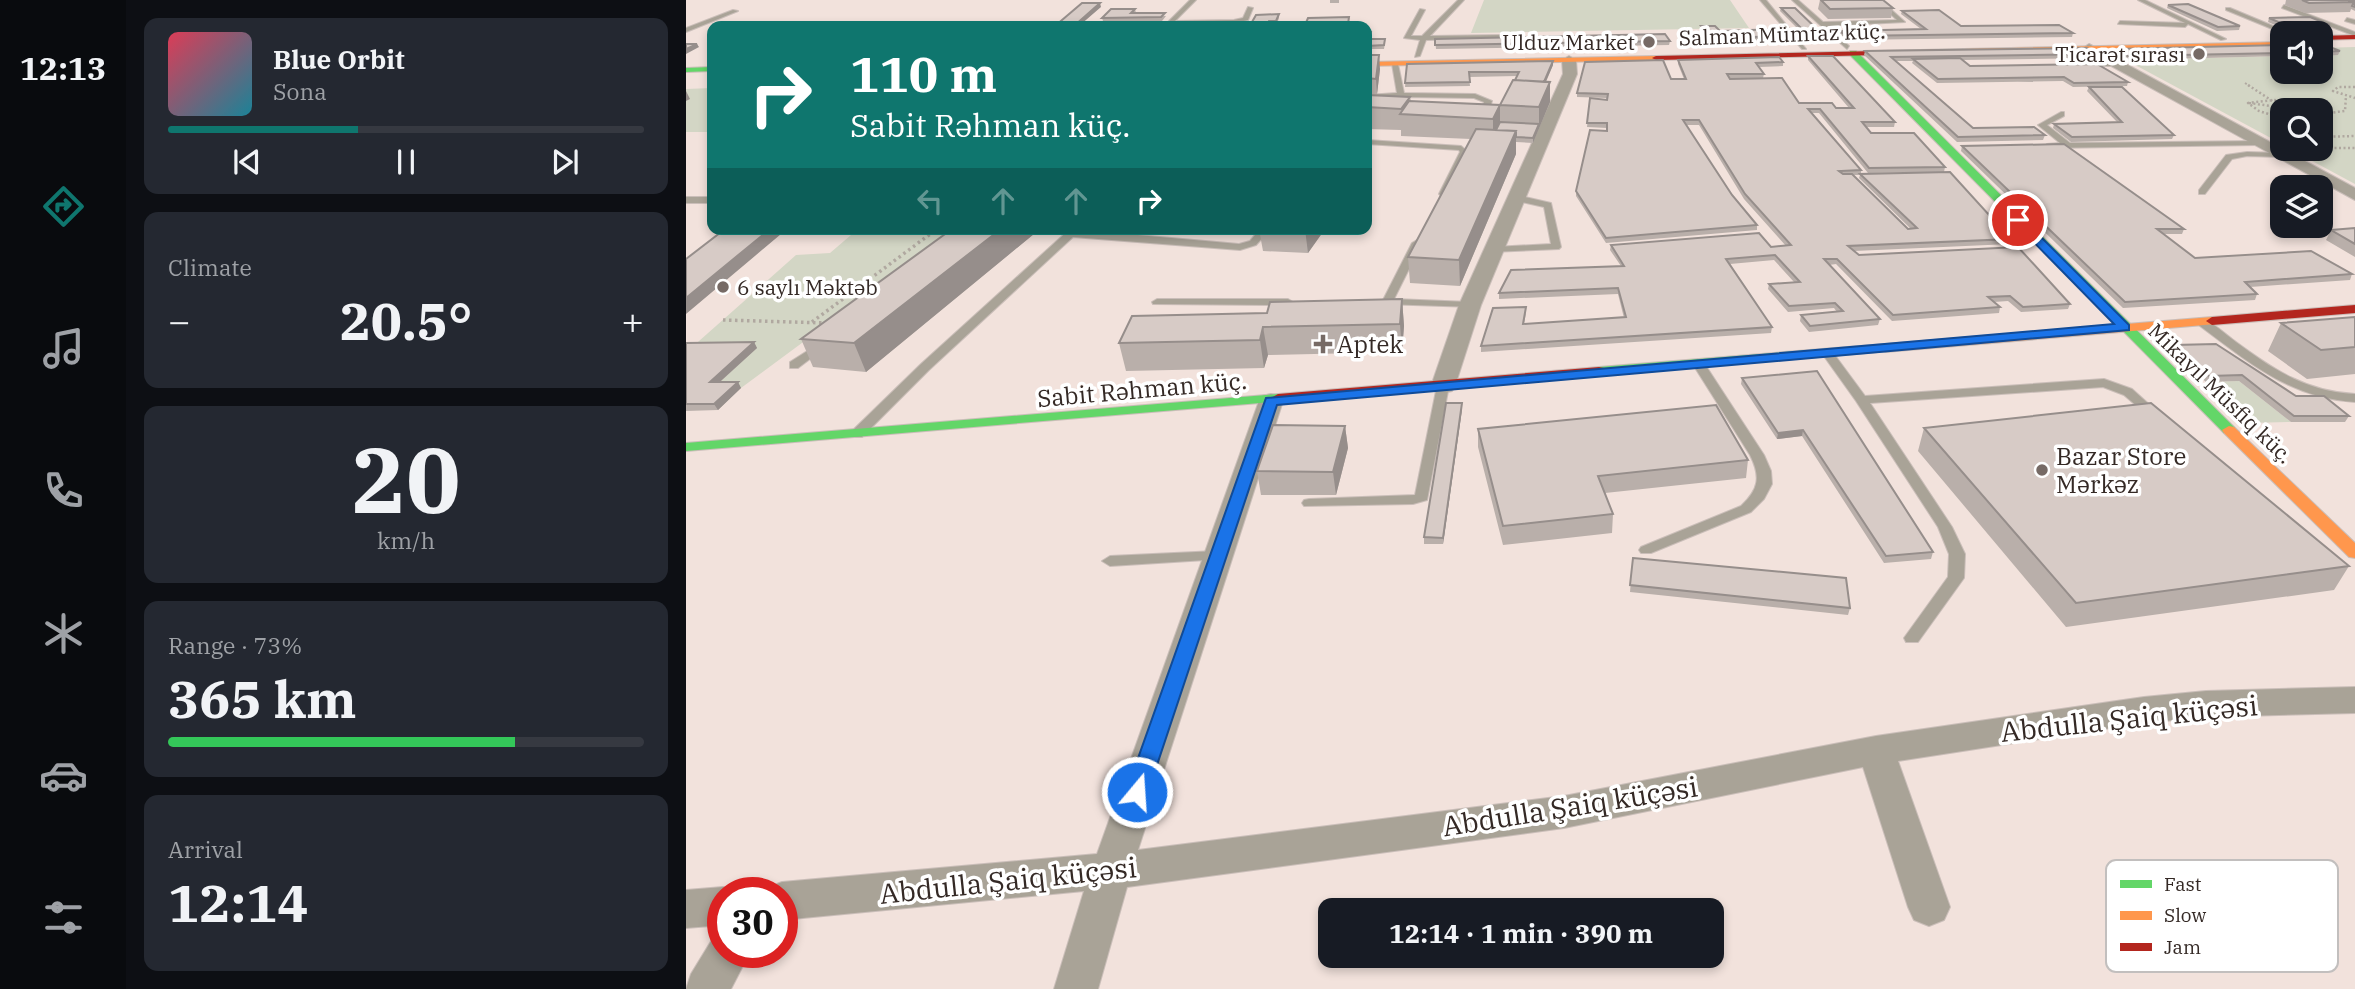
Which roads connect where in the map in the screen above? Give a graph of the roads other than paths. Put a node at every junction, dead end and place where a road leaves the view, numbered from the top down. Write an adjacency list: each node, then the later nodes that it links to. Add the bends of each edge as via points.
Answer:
1 (1193, 0): 14 (lane)
2 (1461, 0): 26 (lane)
3 (1763, 0): 33 (lane)
4 (1795, 0): 19 (lane)
5 (2141, 0): 20 (lane)
6 (1886, 7): 19 (lane, via 1902,22)
7 (2284, 7): 23 (lane)
8 (1250, 8): 15 (lane, via 1246,19)
9 (2228, 9): 21 (lane)
10 (1422, 10): 26 (lane, via 1406,36)
11 (734, 11): 13 (lane)
12 (2347, 20): 18 (lane)
13 (709, 21)
14 (1172, 21)
15 (1238, 21)
16 (707, 22): 22 (lane)
17 (2120, 23): 20 (lane)
18 (2355, 23)
19 (1821, 24): 34 (lane)
20 (2194, 26): 28 (lane)
21 (2270, 26)
22 (686, 30)
23 (2355, 36): 25 (main road)
24 (1504, 37): 26 (lane)
25 (2333, 37)
26 (1424, 38): 36 (lane)
27 (2270, 38): 28 (main road)
28 (2223, 39): 32 (main road)
29 (2355, 43): 31 (main road)
30 (2270, 44): 32 (main road)
31 (2333, 44)
32 (2085, 45): 34 (main road); 40 (street)
33 (1804, 48): 34 (main road); 36 (main road)
34 (1850, 50): 37 (main road, Salman Mümtaz küç.); 74 (main road, Mikayıl Müsfiq küç., via 1954,148)
35 (1372, 57): 36 (main road)
36 (1417, 60): 37 (main road, Salman Mümtaz küç.); 39 (main road, Salman Mümtaz küç.)
37 (1569, 60): 59 (street, via 1570,74)
38 (1372, 64): 39 (main road, Salman Mümtaz küç.)
39 (1395, 64): 46 (lane)
40 (2118, 64): 41 (lane); 50 (street)
41 (2077, 65)
42 (707, 69): 43 (main road)
43 (686, 70)
44 (707, 77): 45 (main road)
45 (686, 78)
46 (1401, 95): 46 (lane, via 1456,95 1488,101 1482,119 1465,121 1410,114); 47 (lane)
47 (1372, 97)
48 (2061, 114): 52 (lane, via 2042,125)
49 (1372, 142): 58 (lane, via 1461,148 1464,152)
50 (2259, 143): 52 (lane); 53 (street)
51 (2041, 146): 52 (lane)
52 (2068, 146)
53 (2270, 149)
54 (2270, 155): 56 (lane, via 2229,157)
55 (2292, 161): 57 (street)
56 (2202, 192)
57 (2355, 195)
58 (1440, 198)
59 (1516, 198): 66 (street); 66 (lane, via 1548,205 1556,247)
60 (686, 200): 61 (lane)
61 (707, 200)
62 (1422, 233): 70 (lane)
63 (1070, 235): 84 (lane)
64 (1116, 235): 65 (lane, via 1240,247)
65 (1260, 235)
66 (1494, 250): 71 (street)
67 (1157, 302): 68 (lane)
68 (1306, 302)
69 (1374, 302): 70 (lane)
70 (1387, 302): 71 (lane)
71 (1470, 305): 79 (street)
72 (2355, 309): 73 (main road, Sabit Rəhman küç.)
73 (2200, 321): 74 (main road, Sabit Rəhman küç.); 80 (lane, via 2289,383 2326,396)
74 (2124, 327): 76 (main road, Sabit Rəhman küç.); 88 (main road, Mikayıl Müsfiq küç.)
75 (836, 333): 78 (lane)
76 (1827, 352): 77 (main road, Sabit Rəhman küç.); 81 (lane)
77 (1698, 363): 79 (main road, Sabit Rəhman küç.); 87 (lane, via 1721,409 1765,470 1766,482 1746,509)
78 (794, 366)
79 (1443, 386): 82 (main road, Sabit Rəhman küç.); 86 (lane, via 1422,497)
80 (2355, 398)
81 (1862, 400): 83 (lane, via 2104,383 2128,392); 91 (lane, via 1945,527 1957,554 1956,578)
82 (1271, 401): 84 (main road, Sabit Rəhman küç.); 89 (street)
83 (2167, 426)
84 (856, 435): 85 (main road, Sabit Rəhman küç.)
85 (686, 447)
86 (1309, 503)
87 (1646, 550)
88 (2355, 553)
89 (1217, 556): 90 (lane); 94 (street)
90 (1110, 561)
91 (1912, 638)
92 (2355, 700): 93 (street, Abdulla Şaiq küçəsi, via 2181,706)
93 (1876, 750): 94 (street, Abdulla Şaiq küçəsi, via 1564,812); 97 (street)
94 (1111, 871): 95 (street, Abdulla Şaiq küçəsi); 101 (street)
95 (798, 900)
96 (707, 907): 98 (street)
97 (1930, 907)
98 (686, 909)
99 (718, 968): 100 (street)
100 (707, 989)
101 (1076, 989)

